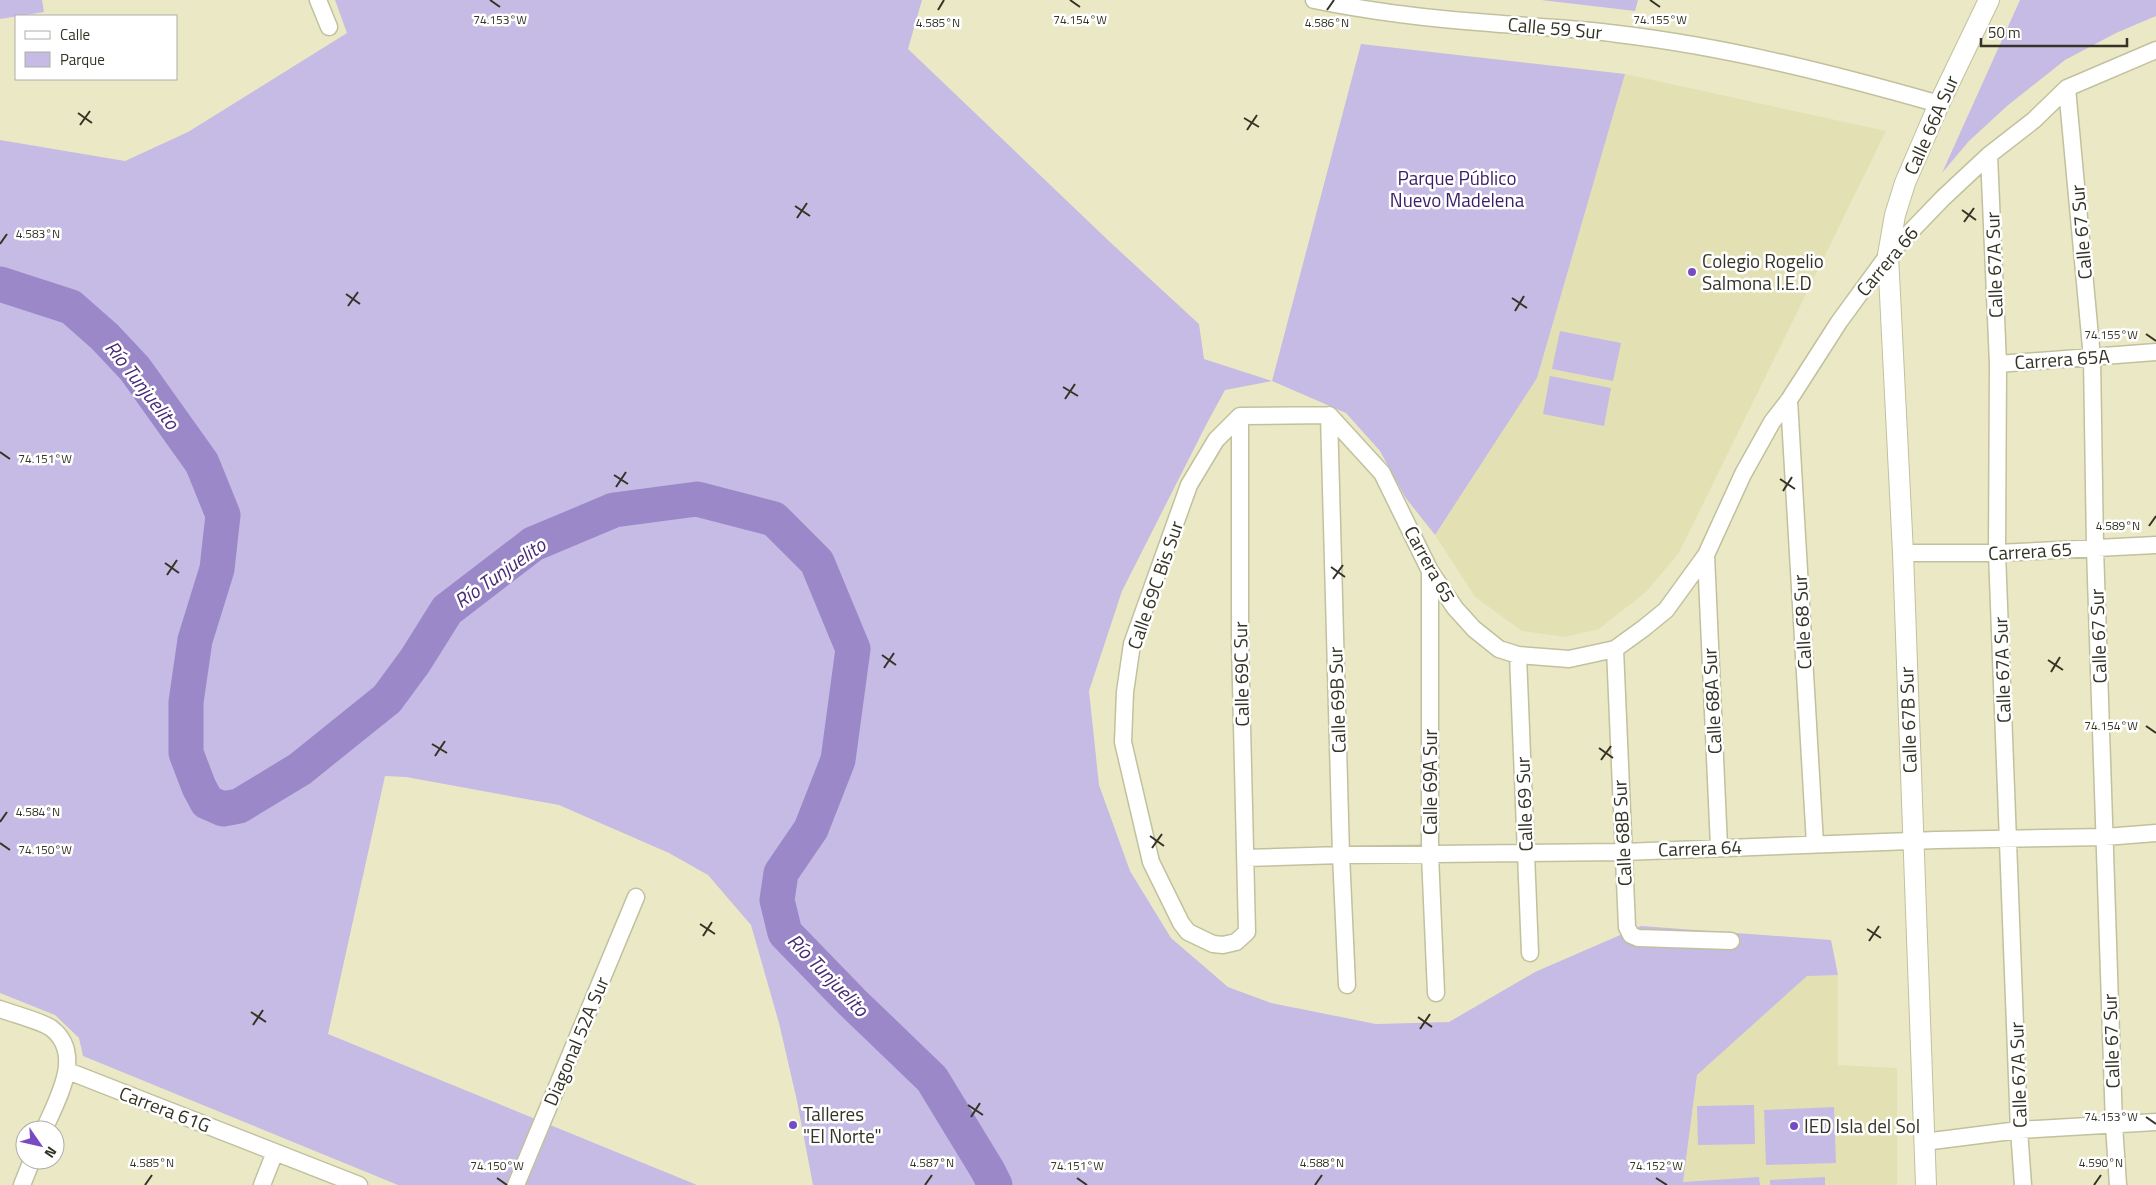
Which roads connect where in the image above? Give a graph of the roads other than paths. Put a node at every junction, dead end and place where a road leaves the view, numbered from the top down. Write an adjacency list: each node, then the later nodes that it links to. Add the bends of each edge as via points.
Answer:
1 (318, 0): 4 (street)
2 (1314, 0): 7 (street, Calle 59 Sur, via 1399,14 1492,24 1573,28 1695,46 1780,63)
3 (1988, 0): 7 (street, Calle 66A Sur)
4 (329, 27)
5 (2156, 50): 6 (street, Carrera 66)
6 (2067, 88): 8 (street, Carrera 66, via 2034,120); 11 (street, Calle 67 Sur)
7 (1940, 104): 9 (street, Calle 66A Sur, via 1900,199)
8 (1989, 155): 9 (street, Carrera 66); 12 (street, Calle 67A Sur)
9 (1888, 255): 13 (street, Carrera 66, via 1839,322); 18 (street, Calle 67B Sur)
10 (2156, 352): 11 (street, Carrera 65A)
11 (2092, 358): 12 (street, Carrera 65A); 17 (street, Calle 67 Sur)
12 (1998, 364): 19 (street, Calle 67A Sur)
13 (1789, 400): 20 (street, Carrera 66, via 1772,422 1743,474); 28 (street, Calle 68 Sur)
14 (1329, 415): 15 (street); 21 (street, Carrera 65, via 1382,473); 32 (street, Calle 69B Sur)
15 (1240, 416): 34 (street, Calle 69C Sur, via 1240,643); 36 (street, Calle 69C Bis Sur, via 1216,440 1189,485 1132,644 1125,692 1123,742 1151,862 1180,923 1188,932 1213,944 1236,942)
16 (2156, 545): 17 (street, Carrera 65)
17 (2095, 548): 19 (street, Carrera 65); 25 (street, Calle 67 Sur)
18 (1903, 553): 19 (street, Carrera 65); 27 (street, Calle 67B Sur)
19 (1997, 554): 26 (street, Calle 67A Sur)
20 (1706, 555): 22 (street, Carrera 65, via 1666,610); 29 (street, Calle 68A Sur)
21 (1430, 570): 23 (street, Carrera 65, via 1454,608 1474,629 1499,649); 33 (street, Calle 69A Sur)
22 (1615, 649): 23 (street, Carrera 65, via 1569,659); 31 (street, Calle 68B Sur)
23 (1518, 655): 30 (street, Calle 69 Sur)
24 (2156, 833): 25 (street, Carrera 64)
25 (2105, 837): 26 (street, Carrera 64); 45 (street, Calle 67 Sur)
26 (2010, 838): 27 (street, Carrera 64); 46 (street, Calle 67A Sur)
27 (1912, 841): 28 (street, Carrera 64); 47 (street, Calle 67B Sur)
28 (1815, 844): 29 (street, Carrera 64)
29 (1719, 847): 31 (street, Carrera 64)
30 (1526, 852): 31 (street, Carrera 64); 33 (street, Carrera 64); 38 (street, Calle 69 Sur)
31 (1623, 852): 37 (street, Calle 68B Sur, via 1627,927 1631,934 1638,938)
32 (1341, 854): 33 (street, Carrera 64); 34 (street, Carrera 64); 39 (street, Calle 69B Sur)
33 (1430, 855): 40 (street, Calle 69A Sur)
34 (1245, 858): 36 (street, Calle 69C Sur)
35 (636, 897): 53 (street, Diagonal 52A Sur)
36 (1247, 932)
37 (1731, 941)
38 (1530, 953)
39 (1347, 985)
40 (1436, 993)
41 (0, 1009): 42 (street, via 50,1028 66,1044)
42 (68, 1071): 43 (street); 48 (street, Carrera 61G)
43 (48, 1120)
44 (2156, 1122): 45 (street)
45 (2114, 1125): 46 (street); 56 (street, Calle 67 Sur)
46 (2019, 1130): 47 (street); 55 (street, Calle 67A Sur)
47 (1924, 1142): 54 (street, Calle 67B Sur)
48 (275, 1152): 51 (street); 52 (street, Carrera 61G)
49 (28, 1170): 50 (street)
50 (22, 1185)
51 (262, 1185)
52 (358, 1185)
53 (516, 1185)
54 (1926, 1185)
55 (2023, 1185)
56 (2118, 1185)

